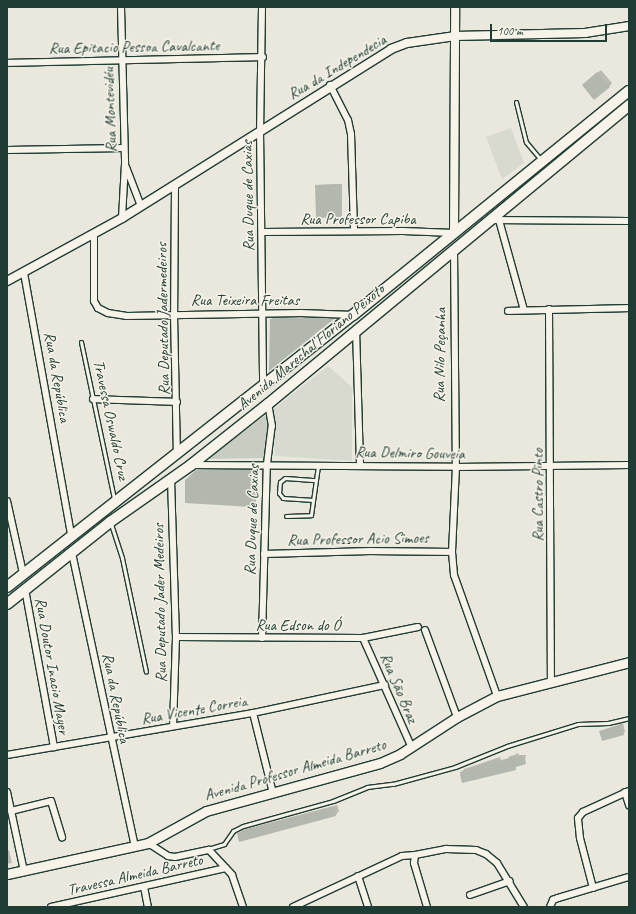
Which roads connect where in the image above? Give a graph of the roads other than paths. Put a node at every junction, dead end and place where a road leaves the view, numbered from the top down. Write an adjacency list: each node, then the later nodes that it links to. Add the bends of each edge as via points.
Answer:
1 (122, 7): 7 (street, Rua Montevidéu)
2 (262, 7): 6 (street, Rua Duque de Caxias)
3 (455, 7): 5 (street, Rua Nilo Peçanha)
4 (629, 26): 5 (street, Rua da Independecia, via 585,34)
5 (455, 36): 9 (street, Rua da Independecia, via 407,43 390,49); 26 (street, Rua Nilo Peçanha)
6 (262, 57): 7 (street, Rua Epitacio Pessoa Cavalcante); 13 (street, Rua Duque de Caxias)
7 (122, 60): 8 (street, Rua Epitacio Pessoa Cavalcante); 14 (street, Rua Montevidéu)
8 (7, 63)
9 (330, 85): 13 (street, Rua da Independecia); 24 (street, via 348,120 351,134)
10 (629, 91): 16 (main road, Avenida Marechal Floriano Peixoto)
11 (516, 102): 16 (lane, via 526,142)
12 (629, 105): 21 (main road, Avenida Marechal Floriano Peixoto)
13 (260, 130): 18 (street, Rua da Independecia); 25 (street, Rua Duque de Caxias)
14 (124, 148): 15 (street); 17 (street, Rua Montevidéu)
15 (7, 150)
16 (542, 162): 26 (main road, Avenida Marechal Floriano Peixoto)
17 (125, 164): 19 (street, Rua Montevidéu); 20 (street, Rua Montevidéu)
18 (175, 184): 19 (street, Rua da Independecia); 36 (street, Rua Deputado Jadermedeiros)
19 (141, 206): 20 (street, Rua da Independecia)
20 (122, 218): 27 (street, Rua da Independecia)
21 (487, 220): 22 (street); 28 (main road, Avenida Marechal Floriano Peixoto)
22 (499, 220): 23 (street); 33 (street)
23 (629, 221)
24 (354, 231): 25 (street, Rua Professor Capiba); 26 (street, Rua Professor Capiba)
25 (262, 232): 35 (street, Rua Duque de Caxias)
26 (454, 233): 28 (main road, Rua Nilo Peçanha); 37 (main road, Avenida Marechal Floriano Peixoto)
27 (94, 235): 29 (street, Rua da Independecia); 36 (street, Rua Teixeira Freitas, via 94,301 98,308 108,313 127,316)
28 (454, 249): 38 (main road, Avenida Marechal Floriano Peixoto); 51 (street, Rua Nilo Peçanha)
29 (24, 273): 30 (street, Rua da Independecia); 59 (street, Rua da República)
30 (7, 281)
31 (629, 308): 32 (street)
32 (549, 309): 33 (street); 50 (street, Rua Castro Pinto)
33 (524, 310): 34 (street)
34 (508, 311)
35 (263, 313): 36 (street, Rua Teixeira Freitas); 37 (street, Rua Teixeira Freitas); 40 (street, Rua Duque de Caxias)
36 (174, 314): 42 (street, Rua Deputado Jadermedeiros)
37 (353, 315): 40 (main road, Avenida Marechal Floriano Peixoto)
38 (356, 329): 43 (main road, Avenida Marechal Floriano Peixoto); 48 (street)
39 (81, 342): 41 (lane, Travessa Oswaldo Cruz)
40 (262, 384): 44 (main road, Avenida Marechal Floriano Peixoto)
41 (93, 399): 42 (street); 56 (lane, Travessa Oswaldo Cruz)
42 (177, 402): 44 (street, Rua Deputado Jadermedeiros)
43 (268, 404): 45 (main road, Avenida Marechal Floriano Peixoto); 46 (street, Rua Duque de Caxias, via 272,426)
44 (178, 454): 56 (main road, Avenida Marechal Floriano Peixoto)
45 (191, 464): 46 (street, Rua Delmiro Gouveia); 52 (main road, Avenida Marechal Floriano Peixoto)
46 (266, 464): 47 (street, Rua Delmiro Gouveia); 62 (street, Rua Duque de Caxias)
47 (318, 464): 48 (street, Rua Delmiro Gouveia); 53 (lane)
48 (360, 465): 51 (street, Rua Delmiro Gouveia)
49 (629, 465): 50 (street, Rua Delmiro Gouveia)
50 (551, 466): 51 (street, Rua Delmiro Gouveia); 74 (street, Rua Castro Pinto)
51 (456, 467): 60 (street, Rua Nilo Peçanha)
52 (171, 479): 58 (main road, Avenida Marechal Floriano Peixoto); 69 (street, Rua Deputado Jader Medeiros)
53 (316, 480): 54 (lane); 54 (lane, via 285,478 280,482 279,493 283,498)
54 (313, 500): 57 (lane, via 312,515 309,517)
55 (7, 501): 63 (street)
56 (115, 503): 59 (main road, Avenida Marechal Floriano Peixoto)
57 (286, 516)
58 (110, 522): 61 (main road, Avenida Marechal Floriano Peixoto); 73 (lane, via 122,558)
59 (71, 534): 63 (main road, Avenida Marechal Floriano Peixoto)
60 (452, 552): 62 (street, Rua Professor Acio Simoes, via 371,550); 76 (street, Rua Nilo Peçanha, via 455,583)
61 (72, 553): 65 (main road, Avenida Marechal Floriano Peixoto); 81 (street, Rua da República)
62 (264, 554): 70 (street, Rua Duque de Caxias)
63 (23, 573): 64 (main road, Avenida Marechal Floriano Peixoto)
64 (7, 587)
65 (25, 589): 66 (main road, Avenida Marechal Floriano Peixoto); 82 (street, Rua Doutor Inacio Mayer)
66 (7, 604)
67 (418, 628): 71 (street, Rua Edson do Ó)
68 (425, 630): 78 (street)
69 (176, 637): 70 (street, Rua Edson do Ó); 80 (street, Rua Deputado Jader Medeiros)
70 (262, 638): 71 (street, Rua Edson do Ó)
71 (363, 638): 75 (street, Rua São Braz)
72 (629, 662): 74 (main road, Avenida Professor Almeida Barreto)
73 (146, 672)
74 (552, 680): 76 (main road, Avenida Professor Almeida Barreto)
75 (385, 685): 77 (street, Rua Vicente Correia); 83 (street, Rua São Braz, via 395,715)
76 (497, 696): 78 (main road, Avenida Professor Almeida Barreto)
77 (253, 713): 80 (street, Rua Vicente Correia); 87 (street)
78 (457, 717): 83 (main road, Avenida Professor Almeida Barreto)
79 (629, 718): 93 (lane, via 608,723 578,724 500,749 455,767 393,784 367,787 333,801 243,826 233,831 224,844)
80 (173, 726): 81 (street, Rua Vicente Correia)
81 (110, 738): 82 (street, Rua Vicente Correia); 92 (street, Rua da República)
82 (54, 746): 84 (street, Rua Vicente Correia)
83 (412, 748): 87 (main road, Avenida Professor Almeida Barreto, via 380,763)
84 (7, 755)
85 (7, 792): 89 (street)
86 (627, 792): 88 (street); 102 (street, via 579,815 577,820)
87 (273, 793): 91 (main road, Avenida Professor Almeida Barreto, via 206,811)
88 (629, 805)
89 (11, 811): 90 (street, via 51,801); 96 (street)
90 (62, 837)
91 (148, 843): 92 (main road, Avenida Professor Almeida Barreto); 93 (street, via 168,856)
92 (135, 848): 96 (main road, Avenida Professor Almeida Barreto)
93 (206, 850): 95 (street)
94 (417, 854): 98 (street, via 402,856); 100 (street, via 446,849 476,850 497,863); 110 (street, via 414,863)
95 (226, 868): 101 (street, Travessa Almeida Barreto); 107 (street, via 232,875)
96 (24, 871): 97 (main road, Avenida Professor Almeida Barreto)
97 (7, 874)
98 (358, 876): 104 (street); 109 (street)
99 (629, 877): 102 (street)
100 (510, 881): 103 (street); 111 (street)
101 (144, 887): 105 (street, Travessa Almeida Barreto); 106 (street)
102 (593, 888): 112 (street, via 553,900)
103 (470, 895)
104 (306, 904): 108 (street)
105 (50, 907)
106 (148, 907)
107 (243, 907)
108 (293, 907)
109 (368, 907)
110 (427, 907)
111 (524, 907)
112 (550, 907)

